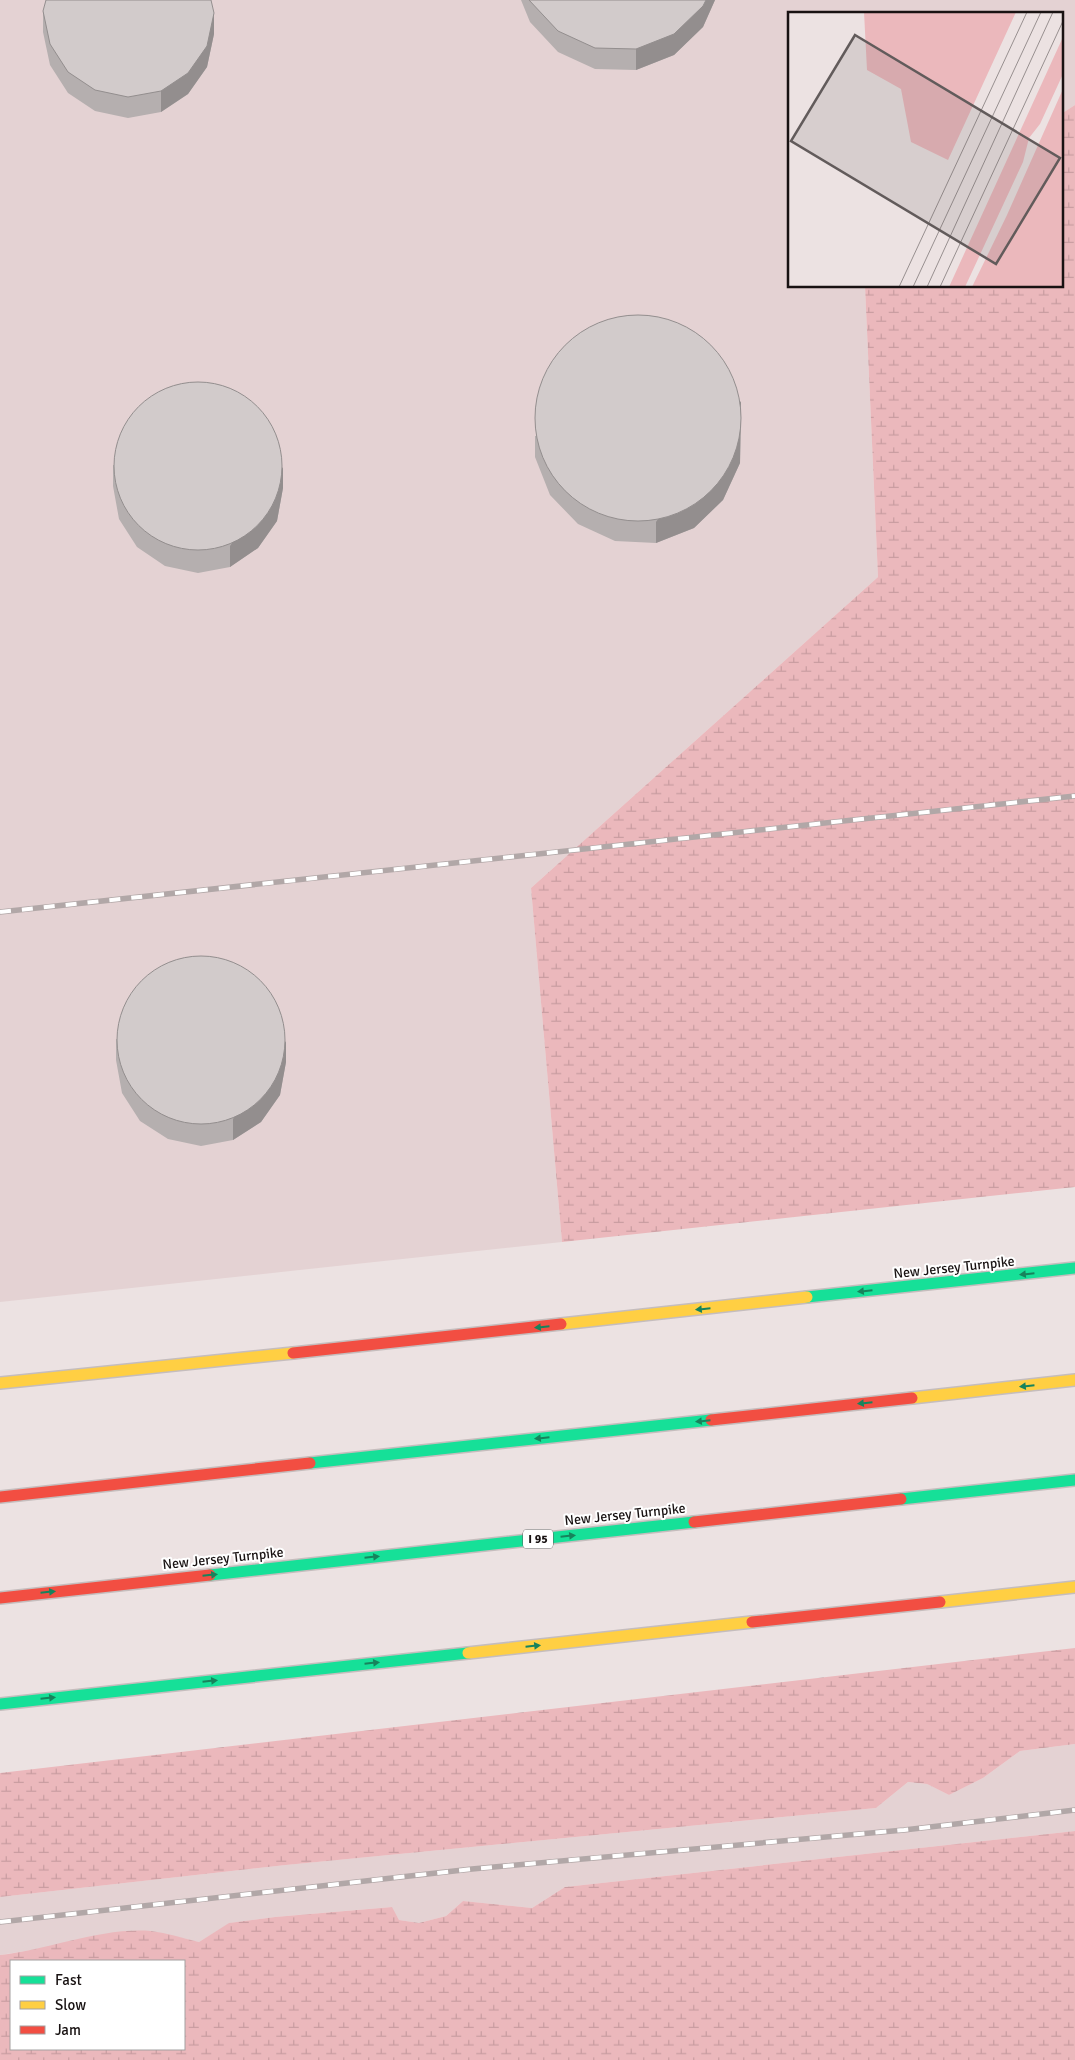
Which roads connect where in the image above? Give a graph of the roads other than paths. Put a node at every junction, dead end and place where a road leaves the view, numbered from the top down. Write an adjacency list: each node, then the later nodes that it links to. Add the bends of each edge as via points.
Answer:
1 (1075, 1268): 3 (highway, New Jersey Turnpike, one-way to 3)
2 (1075, 1380): 5 (highway, one-way to 5)
3 (0, 1384)
4 (1075, 1480): 7 (highway, New Jersey Turnpike / I 95, one-way to 4)
5 (0, 1497)
6 (1075, 1586): 8 (highway, one-way to 6)
7 (0, 1598)
8 (0, 1704)

